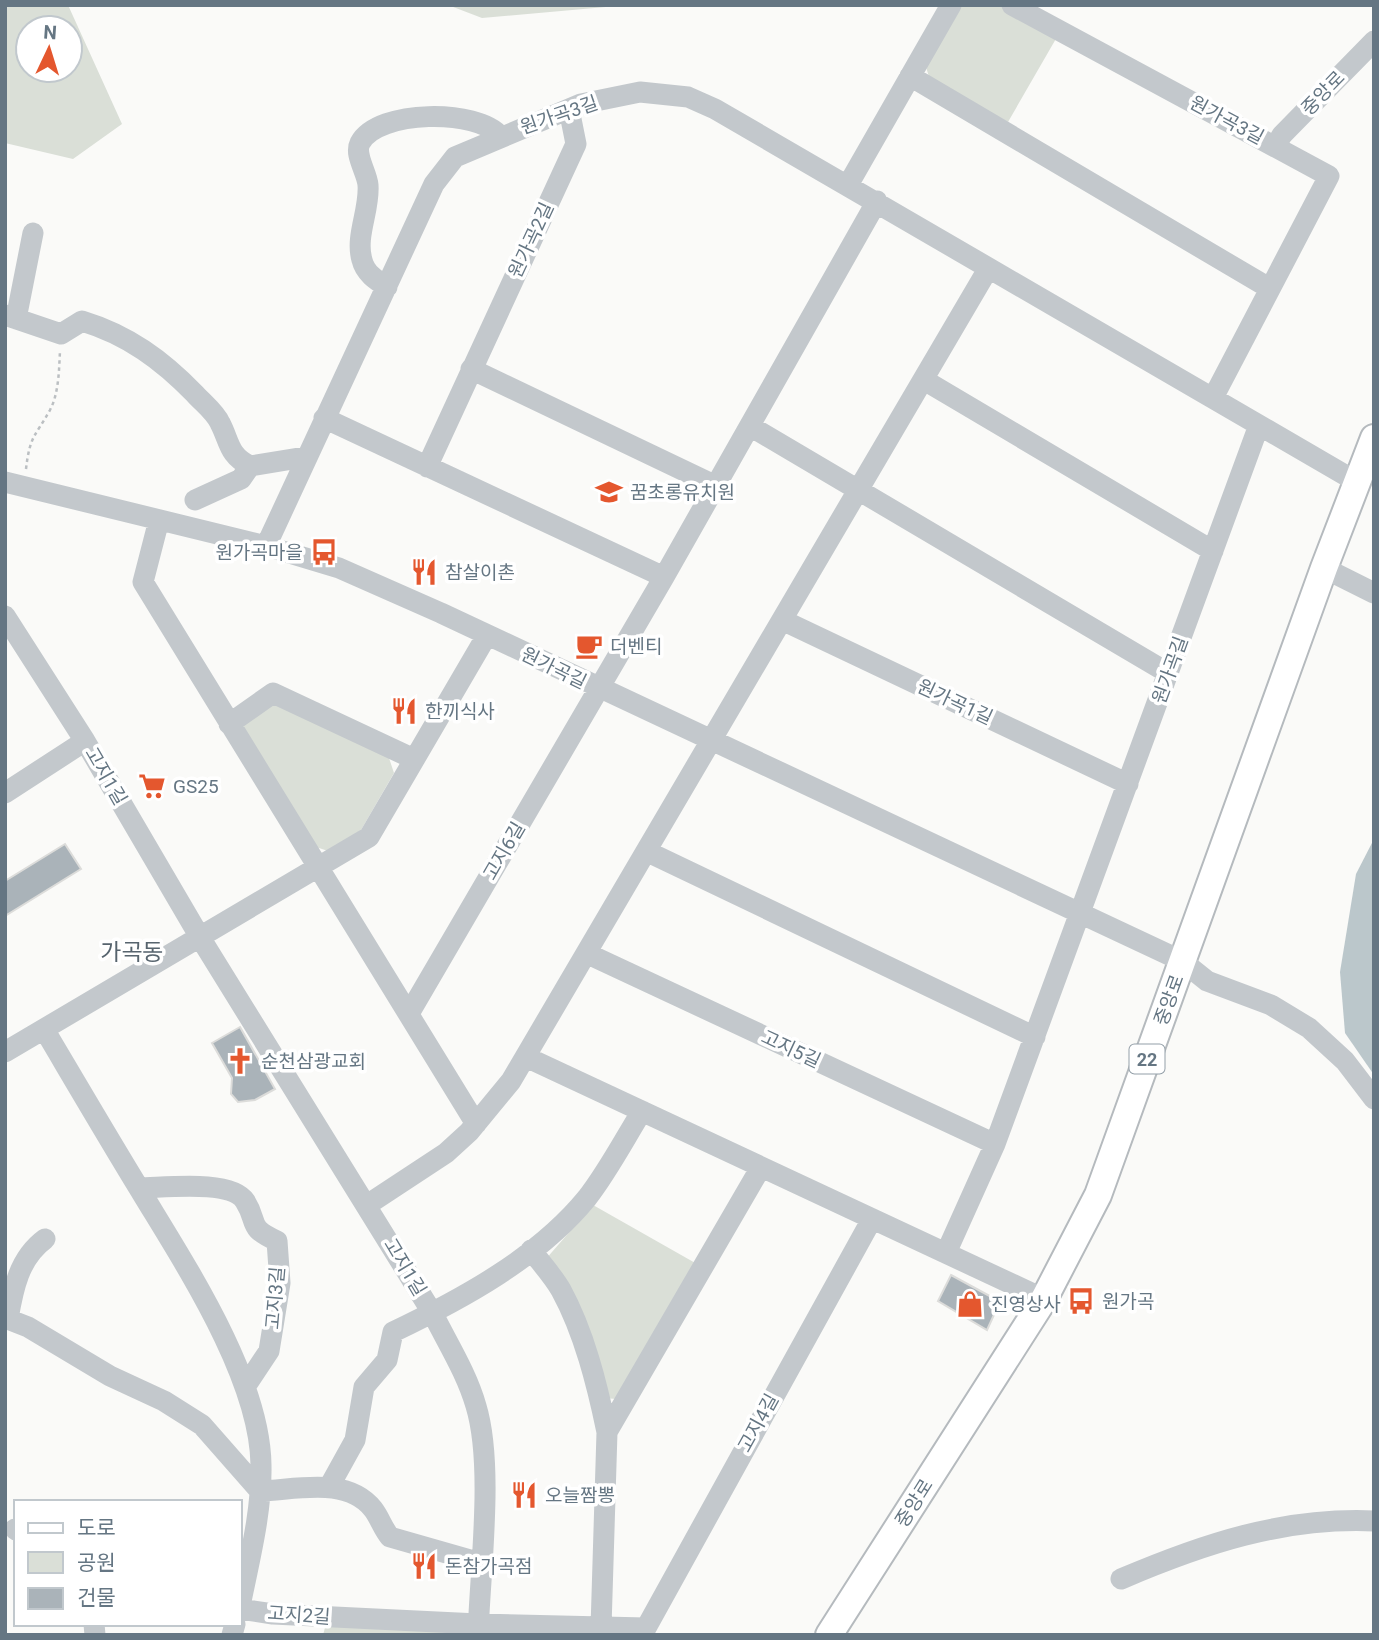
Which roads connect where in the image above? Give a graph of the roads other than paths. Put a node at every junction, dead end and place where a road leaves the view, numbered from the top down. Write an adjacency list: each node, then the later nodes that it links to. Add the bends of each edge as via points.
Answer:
1 (951, 5): 4 (street)
2 (1012, 5): 7 (street, 원가곡3길)
3 (1374, 41): 7 (street, 중앙로)
4 (910, 76): 8 (street); 13 (street)
5 (569, 109): 6 (street, 원가곡3길); 8 (street, 원가곡3길, via 640,92 688,97); 15 (street, 원가곡2길, via 576,144)
6 (500, 136): 12 (street, 원가곡3길, via 455,158 434,184); 12 (street, 원가곡3길, via 485,125 418,117 397,121 362,140 358,149 368,198 360,248 367,271)
7 (1275, 146): 13 (street, 원가곡3길, via 1329,176)
8 (848, 185): 9 (street, 원가곡3길)
9 (877, 201): 11 (street, 원가곡3길); 20 (street)
10 (33, 233): 14 (street)
11 (988, 269): 16 (street); 17 (street, 원가곡3길)
12 (387, 287): 18 (street, 원가곡3길)
13 (1269, 288): 17 (street, 원가곡3길)
14 (11, 317): 23 (street, via 61,334 82,321 149,352 212,411 228,447)
15 (471, 369): 24 (street, 원가곡2길); 27 (street)
16 (924, 380): 28 (street); 32 (street)
17 (1214, 396): 19 (street, 원가곡3길)
18 (324, 418): 22 (street, 원가곡3길); 24 (street)
19 (1259, 425): 25 (street, 원가곡3길); 32 (street, 원가곡길)
20 (750, 426): 27 (street); 28 (street)
21 (1374, 438): 25 (main road, 중앙로 / 22)
22 (305, 457): 23 (street); 31 (street, 원가곡3길)
23 (250, 466): 29 (street, via 241,479)
24 (427, 467): 34 (street)
25 (1357, 482): 33 (main road, 중앙로 / 22)
26 (15, 484): 30 (street, 원가곡길)
27 (716, 486): 34 (street)
28 (859, 490): 37 (street); 39 (street)
29 (195, 500)
30 (159, 520): 31 (street, 원가곡길); 41 (street, via 143,582)
31 (266, 546): 38 (street, 원가곡길, via 339,568)
32 (1213, 551): 39 (street, 원가곡길)
33 (1324, 568): 35 (street); 52 (main road, 중앙로 / 22)
34 (664, 577): 40 (street)
35 (1374, 593)
36 (5, 616): 42 (street, 고지1길)
37 (782, 620): 43 (street); 45 (street, 원가곡1길)
38 (487, 635): 40 (street, 원가곡길); 44 (street)
39 (1168, 673): 45 (street, 원가곡길)
40 (598, 690): 43 (street, 원가곡길); 53 (street, 고지6길)
41 (229, 724): 44 (street, via 273,693); 48 (street)
42 (85, 741): 46 (street); 50 (street, 고지1길)
43 (709, 741): 47 (street); 49 (street, 원가곡길)
44 (414, 759): 48 (street, via 369,837)
45 (1128, 784): 49 (street, 원가곡길)
46 (5, 793)
47 (648, 852): 51 (street); 55 (street)
48 (320, 870): 50 (street); 53 (street)
49 (1081, 914): 52 (street, 원가곡길); 55 (street)
50 (201, 939): 54 (street); 64 (street, 고지1길)
51 (588, 954): 57 (street); 61 (street, 고지5길)
52 (1182, 961): 58 (street, 원가곡길, via 1207,981 1271,1005 1309,1028 1345,1061); 69 (main road, 중앙로 / 22, via 1098,1195)
53 (410, 1012): 60 (street)
54 (44, 1030): 56 (street); 63 (street)
55 (1035, 1037): 61 (street)
56 (5, 1052)
57 (526, 1057): 59 (street); 60 (street)
58 (1374, 1099)
59 (642, 1111): 62 (street); 67 (street, via 587,1198 562,1226)
60 (476, 1124): 64 (street, via 446,1153)
61 (995, 1144): 68 (street)
62 (761, 1167): 65 (street); 73 (street)
63 (139, 1188): 72 (street, via 221,1333); 72 (street, 고지3길, via 233,1190 244,1200 260,1234 276,1241 280,1283 269,1351)
64 (367, 1205): 70 (street, 고지1길)
65 (872, 1219): 68 (street); 83 (street, 고지4길)
66 (45, 1239): 71 (street, via 22,1264)
67 (531, 1250): 70 (street); 73 (street, via 560,1288 573,1315)
68 (946, 1253): 69 (street)
69 (1044, 1299): 84 (main road, 중앙로 / 22)
70 (433, 1314): 74 (street, via 393,1332 387,1360 364,1387 355,1440); 77 (street, 고지1길, via 476,1406 484,1449)
71 (7, 1319): 75 (street, via 202,1425)
72 (245, 1387): 75 (street, via 256,1426)
73 (607, 1432): 81 (street)
74 (329, 1486): 75 (street); 77 (street, via 358,1496 374,1509 390,1537)
75 (260, 1491): 79 (street, 고지2길)
76 (1374, 1521): 78 (street, via 1335,1519 1268,1528 1217,1541)
77 (481, 1563): 82 (street, 고지1길)
78 (1121, 1579)
79 (242, 1592)
80 (242, 1604): 82 (street, 고지2길, via 273,1614)
81 (601, 1628): 82 (street, 고지2길); 83 (street, 고지2길)
82 (475, 1631)
83 (647, 1631)
84 (829, 1635)

